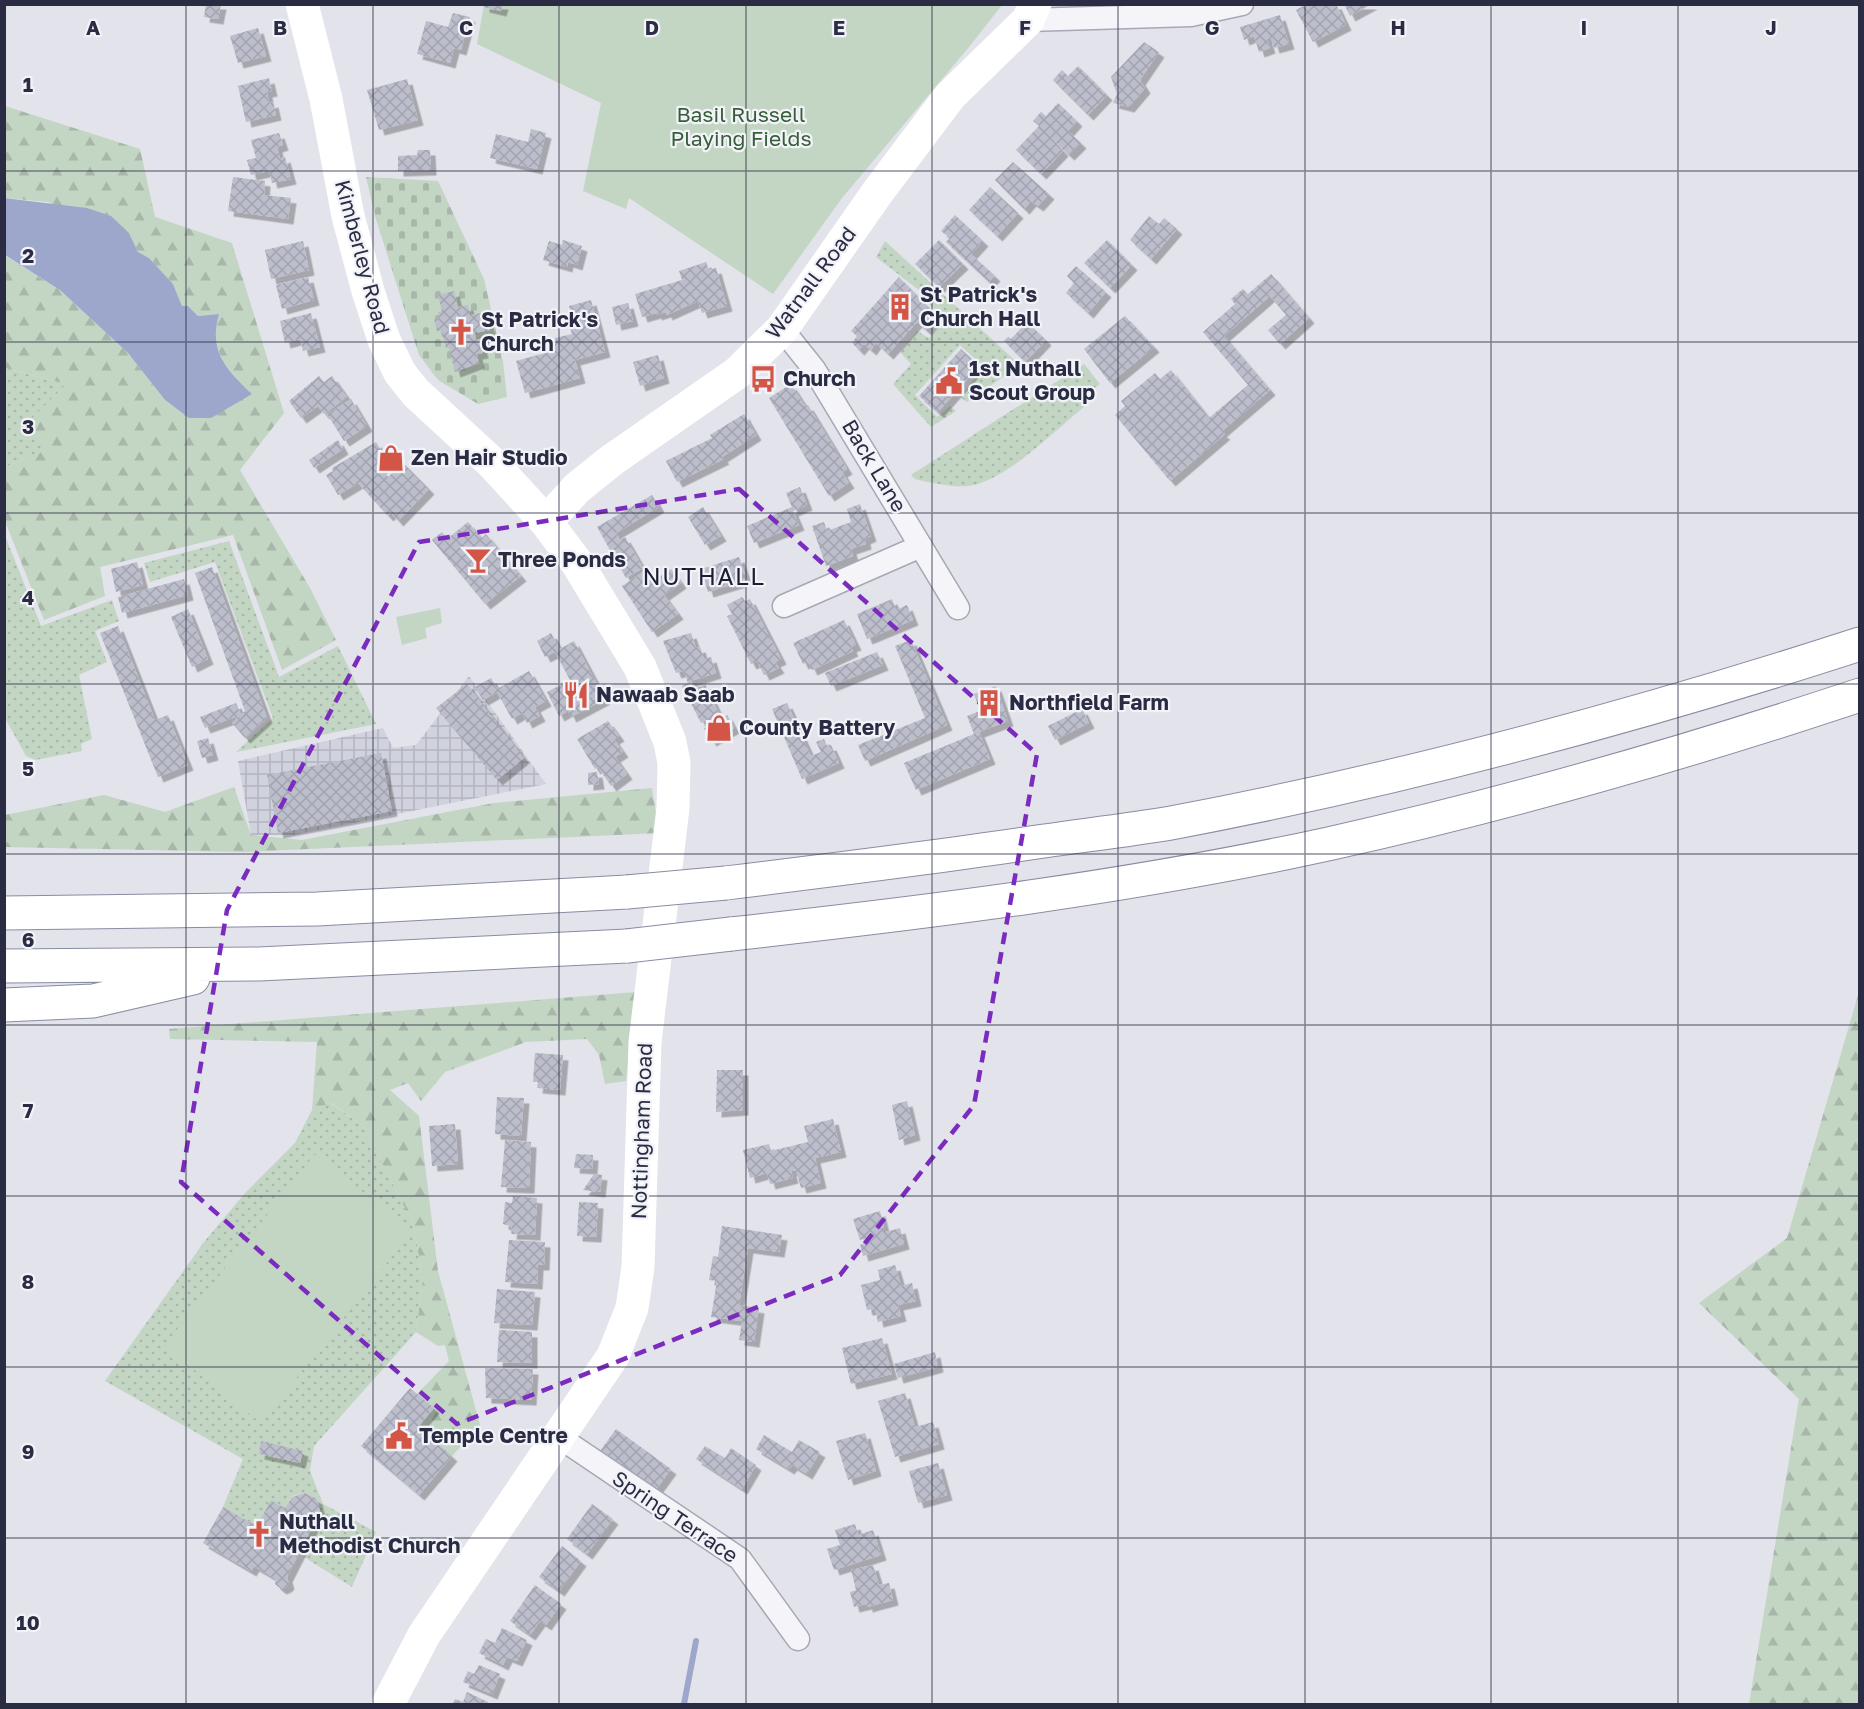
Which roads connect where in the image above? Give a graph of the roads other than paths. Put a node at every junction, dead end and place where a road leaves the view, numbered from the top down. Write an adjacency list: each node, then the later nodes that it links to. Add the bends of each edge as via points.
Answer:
1 (302, 4): 5 (main road, Kimberley Road, via 326,99 348,216 384,340 400,373 416,393 492,463)
2 (1236, 5): 3 (street, via 1191,15)
3 (1032, 12): 4 (main road, Watnall Road, via 950,96)
4 (782, 328): 5 (main road, Watnall Road, via 737,373 577,488); 6 (street, Back Lane, via 814,369)
5 (546, 522): 15 (main road, Nottingham Road, via 577,563 640,667 665,726 674,763 673,808 645,1042 638,1267 632,1308 613,1356)
6 (921, 546): 7 (street); 8 (street, Back Lane)
7 (784, 605)
8 (958, 608)
9 (1860, 644): 11 (main road, bridge, via 1765,675 1445,764 1168,823 930,858 627,892 317,909)
10 (1860, 695): 12 (main road, bridge, via 1641,764 1486,807 1325,845 1162,876 946,910 627,946)
11 (4, 913)
12 (259, 964): 13 (main road); 14 (main road, via 93,1001)
13 (4, 966)
14 (4, 1005)
15 (560, 1437): 16 (street, Spring Terrace, via 740,1559); 17 (main road, Nottingham Road, via 424,1635)
16 (798, 1639)
17 (388, 1704)

